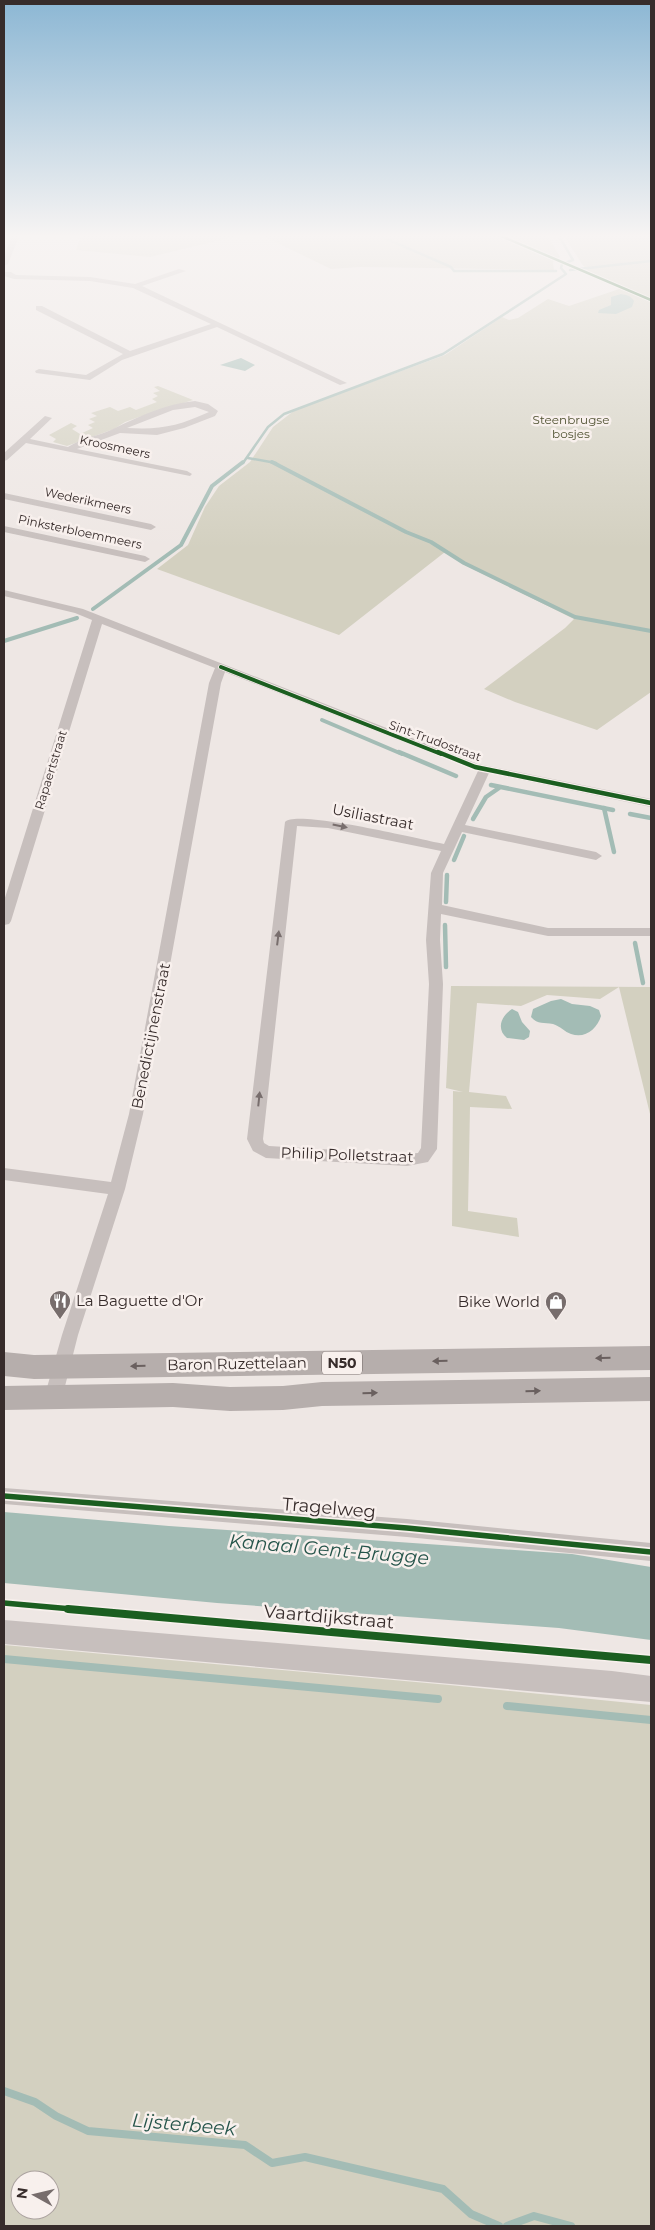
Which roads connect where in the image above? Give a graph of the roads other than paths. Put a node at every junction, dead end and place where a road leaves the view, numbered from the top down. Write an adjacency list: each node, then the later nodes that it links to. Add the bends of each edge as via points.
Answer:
1 (102, 340): 4 (street)
2 (171, 340): 4 (street)
3 (253, 340): 6 (street)
4 (129, 354): 5 (street, via 87,378)
5 (39, 371)
6 (343, 383)
7 (48, 418): 9 (street)
8 (119, 430): 8 (street, via 157,432 214,412 207,406 182,405); 10 (street)
9 (23, 440): 10 (street, Kroosmeers); 11 (street)
10 (69, 450): 12 (street, Kroosmeers)
11 (4, 458)
12 (187, 474)
13 (4, 496): 14 (street, Wederikmeers)
14 (151, 527)
15 (4, 529): 16 (street, Pinksterbloemmeers)
16 (145, 559)
17 (4, 593): 18 (street, Sint-Trudostraat, via 79,611)
18 (98, 619): 19 (street, Sint-Trudostraat); 27 (street, Rapaertstraat)
19 (221, 667): 20 (street, Sint-Trudostraat, via 448,758); 30 (street, Benedictijnenstraat, via 215,683 136,1114)
20 (485, 769): 21 (street, Sint-Trudostraat); 23 (street, Philip Polletstraat)
21 (651, 803)
22 (291, 822): 24 (street, Usiliastraat, one-way to 24, via 328,824); 26 (street, Philip Polletstraat, one-way to 22, via 436,984 429,1149 422,1158 407,1160 266,1152 258,1147 255,1139)
23 (458, 827): 24 (street, Philip Polletstraat); 25 (street)
24 (448, 849): 26 (street, Philip Polletstraat, via 437,873)
25 (596, 856)
26 (435, 908): 28 (street, via 548,932)
27 (4, 921)
28 (651, 932)
29 (4, 1174): 30 (street)
30 (117, 1189): 34 (street, Benedictijnenstraat)
31 (651, 1358): 34 (main road, Baron Ruzettelaan / N50, one-way to 34)
32 (4, 1364): 33 (main road, Baron Ruzettelaan / N50)
33 (34, 1367): 34 (main road, Baron Ruzettelaan / N50); 35 (main road, Baron Ruzettelaan / N50)
34 (61, 1367): 38 (street, Benedictijnenstraat)
35 (4, 1375)
36 (651, 1389): 38 (main road, Baron Ruzettelaan / N50, one-way to 36, via 173,1396 230,1399 322,1394)
37 (4, 1398): 38 (main road, Baron Ruzettelaan / N50)
38 (53, 1398)
39 (4, 1496): 40 (street, Tragelweg, via 407,1528)
40 (651, 1552)
41 (4, 1632): 42 (street)
42 (651, 1689)

